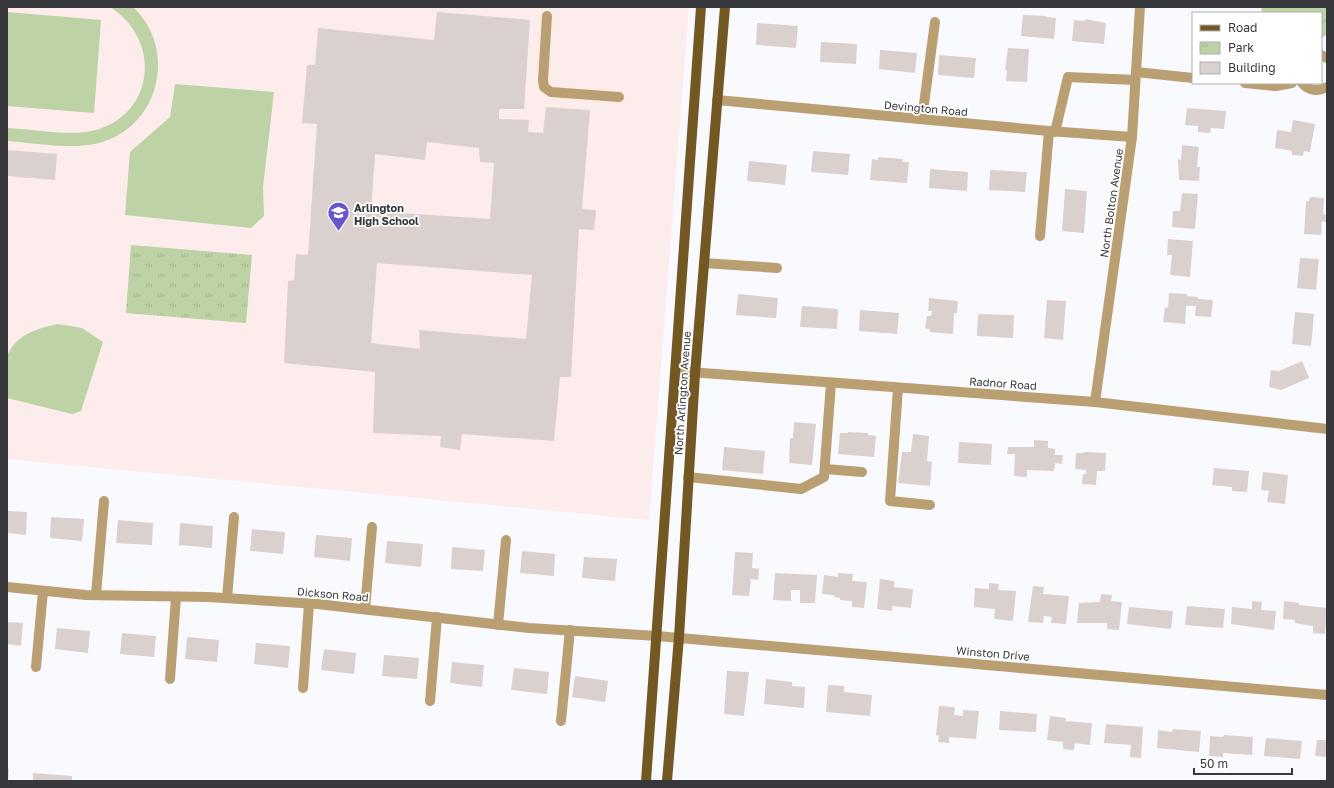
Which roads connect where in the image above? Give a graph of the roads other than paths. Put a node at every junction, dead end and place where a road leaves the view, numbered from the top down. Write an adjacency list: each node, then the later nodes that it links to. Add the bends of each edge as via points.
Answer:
1 (701, 7): 20 (main road, North Arlington Avenue)
2 (725, 7): 13 (main road, North Arlington Avenue)
3 (1140, 7): 6 (street, North Bolton Avenue)
4 (547, 16): 12 (street, via 542,80 544,87 551,92)
5 (935, 22): 14 (street)
6 (1136, 76): 7 (street); 15 (street, via 1068,77); 16 (street, North Bolton Avenue)
7 (1192, 78)
8 (1256, 84): 9 (street)
9 (1287, 84)
10 (1303, 84): 11 (street, via 1314,90)
11 (1327, 87)
12 (619, 98)
13 (718, 100): 14 (street, Devington Road); 18 (main road, North Arlington Avenue)
14 (922, 119): 15 (street, Devington Road)
15 (1052, 132): 16 (street, Devington Road); 17 (street)
16 (1132, 137): 24 (street, North Bolton Avenue)
17 (1040, 236)
18 (704, 263): 19 (street); 21 (main road, North Arlington Avenue)
19 (777, 268)
20 (676, 371): 21 (street, Radnor Road); 44 (main road, North Arlington Avenue)
21 (695, 374): 22 (street, Radnor Road); 28 (main road, North Arlington Avenue)
22 (831, 383): 23 (street, Radnor Road); 26 (street)
23 (898, 388): 24 (street, Radnor Road); 30 (street, via 890,501)
24 (1095, 402): 25 (street, Radnor Road)
25 (1327, 429)
26 (825, 469): 27 (street); 28 (street, via 824,477 801,489)
27 (862, 472)
28 (688, 477): 45 (main road, North Arlington Avenue)
29 (104, 501): 36 (street)
30 (930, 505)
31 (234, 517): 38 (street)
32 (372, 527): 40 (street)
33 (506, 540): 42 (street)
34 (7, 587): 35 (street, Dickson Road)
35 (43, 591): 36 (street, Dickson Road); 46 (street)
36 (96, 595): 37 (street, Dickson Road)
37 (176, 597): 38 (street, Dickson Road); 47 (street)
38 (227, 598): 39 (street, Dickson Road)
39 (309, 604): 40 (street, Dickson Road); 48 (street)
40 (365, 609): 41 (street, Dickson Road)
41 (437, 617): 42 (street, Dickson Road); 50 (street)
42 (498, 625): 43 (street, Dickson Road)
43 (570, 630): 44 (street, Dickson Road); 51 (street)
44 (657, 636): 45 (street, Winston Drive); 52 (main road, North Arlington Avenue)
45 (679, 638): 49 (street, Winston Drive); 53 (main road, North Arlington Avenue)
46 (36, 667)
47 (170, 679)
48 (303, 688)
49 (1327, 695)
50 (430, 700)
51 (561, 721)
52 (646, 781)
53 (667, 781)

